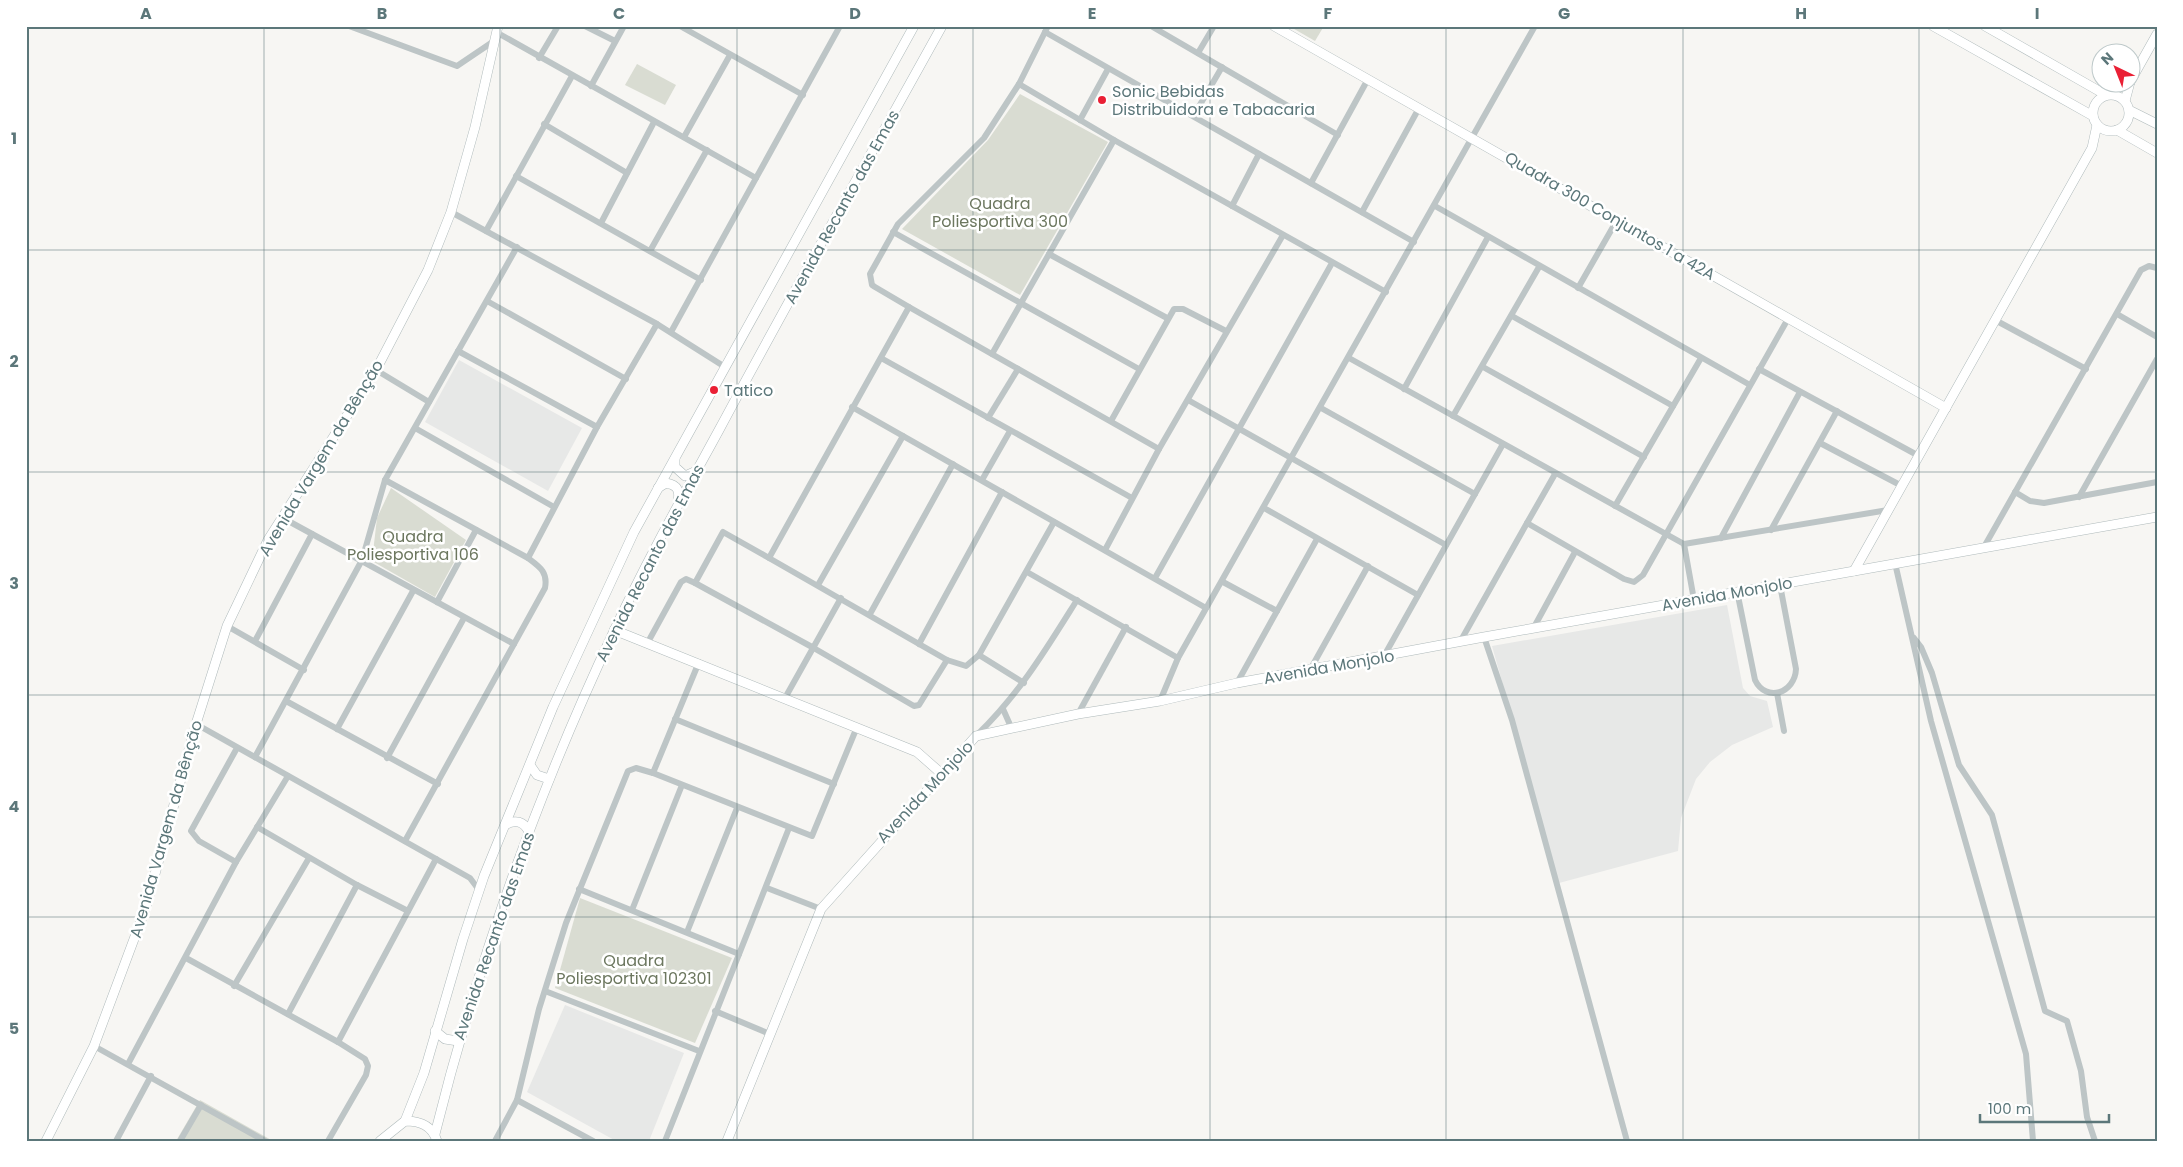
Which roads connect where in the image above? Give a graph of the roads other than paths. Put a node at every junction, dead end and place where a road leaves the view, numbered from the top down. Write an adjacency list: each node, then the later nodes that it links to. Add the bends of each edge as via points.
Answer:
1 (349, 26): 16 (street, via 457,66)
2 (558, 26): 21 (street)
3 (585, 26): 18 (street)
4 (624, 26): 18 (street)
5 (680, 26): 20 (street)
6 (840, 26): 31 (street)
7 (914, 26): 93 (street, Avenida Recanto das Emas)
8 (942, 26): 127 (street, Avenida Recanto das Emas)
9 (1151, 26): 19 (street)
10 (1214, 26): 19 (street)
11 (1274, 26): 26 (street, Quadra 300 Conjuntos 1 a 42A)
12 (1535, 26): 45 (street)
13 (1933, 26): 38 (street)
14 (1985, 26): 32 (street)
15 (1046, 29): 24 (street); 27 (street)
16 (496, 33): 21 (street); 57 (street, Avenida Vargem da Bênção)
17 (2157, 34): 22 (street)
18 (615, 41): 28 (street)
19 (1198, 53): 23 (street)
20 (730, 54): 31 (street); 44 (street)
21 (540, 58): 25 (street)
22 (2140, 64)
23 (1222, 67): 36 (street); 43 (street)
24 (1108, 69): 36 (street); 37 (street)
25 (572, 76): 28 (street); 40 (street)
26 (1368, 79): 34 (street, Quadra 300 Conjuntos 1 a 42A); 43 (street)
27 (1019, 84): 37 (street); 62 (street, via 984,138)
28 (591, 86): 39 (street)
29 (2114, 92): 32 (street)
30 (2127, 92): 33 (street)
31 (803, 95): 53 (street)
32 (2110, 95): 33 (street); 38 (street, via 2095,105)
33 (2125, 101): 35 (street)
34 (1419, 108): 45 (street, Quadra 300 Conjuntos 1 a 42A); 58 (street)
35 (2129, 110): 41 (street); 42 (street, via 2128,121)
36 (1194, 116): 50 (street)
37 (1080, 120): 46 (street)
38 (2095, 120): 42 (street, via 2103,130); 47 (street)
39 (654, 122): 44 (street); 51 (street)
40 (544, 124): 51 (street); 52 (street)
41 (2157, 124)
42 (2114, 131): 47 (street); 49 (street)
43 (1338, 134): 54 (street)
44 (684, 137): 48 (street)
45 (1472, 138): 56 (street); 59 (street, Quadra 300 Conjuntos 1 a 42A)
46 (1114, 140): 55 (street); 68 (street)
47 (2092, 148): 82 (street)
48 (707, 150): 53 (street); 67 (street)
49 (2157, 153)
50 (1259, 154): 54 (street); 55 (street)
51 (627, 173): 60 (street)
52 (516, 176): 60 (street); 61 (street)
53 (756, 178): 72 (street)
54 (1311, 183): 58 (street)
55 (1232, 206): 63 (street)
56 (1435, 206): 64 (street); 65 (street)
57 (451, 212): 61 (street); 99 (street, Avenida Vargem da Bênção, via 428,270)
58 (1362, 212): 65 (street)
59 (1617, 220): 73 (street); 80 (street, Quadra 300 Conjuntos 1 a 42A)
60 (601, 223): 67 (street)
61 (486, 231): 66 (street)
62 (893, 232): 76 (street); 77 (street, via 870,278 875,287)
63 (1283, 235): 69 (street); 84 (street)
64 (1488, 237): 70 (street); 102 (street)
65 (1414, 242): 74 (street)
66 (517, 247): 75 (street); 83 (street)
67 (650, 251): 72 (street)
68 (1049, 254): 76 (street); 81 (street)
69 (1332, 263): 74 (street); 116 (street)
70 (1539, 267): 73 (street); 79 (street)
71 (2157, 268): 78 (street, via 2149,266 2141,270)
72 (701, 280): 85 (street)
73 (1578, 288): 91 (street)
74 (1386, 292): 90 (street)
75 (487, 301): 87 (street); 100 (street)
76 (1022, 303): 88 (street); 96 (street)
77 (909, 307): 88 (street); 89 (street)
78 (2117, 314): 86 (street); 98 (street)
79 (1512, 316): 94 (street); 106 (street)
80 (1789, 317): 97 (street); 109 (street, Quadra 300 Conjuntos 1 a 42A)
81 (1167, 318): 84 (street, via 1177,307); 96 (street)
82 (1995, 320): 98 (street); 109 (street)
83 (657, 324): 85 (street); 100 (street)
84 (1226, 331): 104 (street)
85 (671, 332): 93 (street)
86 (2157, 337)
87 (458, 351): 105 (street); 114 (street)
88 (992, 354): 95 (street)
89 (880, 358): 107 (street); 112 (street)
90 (1349, 358): 102 (street); 108 (street)
91 (1700, 358): 101 (street); 106 (street)
92 (2157, 359): 137 (street)
93 (725, 367): 124 (street, Avenida Recanto das Emas)
94 (1483, 367): 111 (street); 123 (street)
95 (1018, 369): 112 (street); 113 (street)
96 (1139, 369): 113 (street)
97 (1759, 369): 101 (street); 103 (street)
98 (2086, 369): 135 (street)
99 (376, 370): 105 (street); 144 (street, Avenida Vargem da Bênção)
100 (626, 379): 114 (street)
101 (1750, 385): 151 (street)
102 (1404, 389): 111 (street)
103 (1800, 392): 110 (street); 152 (street)
104 (1188, 400): 116 (street); 121 (street)
105 (429, 402): 115 (street)
106 (1673, 406): 123 (street)
107 (852, 407): 118 (street); 160 (street)
108 (1321, 408): 125 (street); 136 (street)
109 (1946, 408): 122 (street)
110 (1837, 411): 119 (street); 122 (street)
111 (1453, 416): 120 (street)
112 (988, 418): 117 (street)
113 (1111, 421): 121 (street)
114 (597, 427): 141 (street)
115 (415, 428): 129 (street); 141 (street)
116 (1240, 428): 125 (street); 166 (street)
117 (1010, 431): 130 (street); 138 (street)
118 (903, 436): 126 (street); 170 (street)
119 (1820, 443): 132 (street); 149 (street)
120 (1503, 444): 128 (street); 136 (street)
121 (1159, 449): 138 (street)
122 (1918, 456): 132 (street)
123 (1644, 457): 140 (street)
124 (675, 458): 127 (street, via 675,467 685,476); 133 (street, Avenida Recanto das Emas)
125 (1292, 458): 142 (street); 155 (street)
126 (953, 464): 130 (street); 180 (street)
127 (698, 470): 139 (street, Avenida Recanto das Emas)
128 (1555, 474): 140 (street); 147 (street)
129 (385, 480): 148 (street); 161 (street)
130 (982, 480): 134 (street)
131 (2156, 481): 137 (street)
132 (1902, 486): 143 (street)
133 (658, 488): 139 (street, via 666,483 677,487 680,493); 219 (street, Avenida Recanto das Emas, via 639,521 553,707)
134 (1002, 492): 146 (street); 192 (street)
135 (2015, 492): 137 (street, via 2036,503); 156 (street)
136 (1474, 494): 155 (street)
137 (2079, 497)
138 (1132, 498): 157 (street)
139 (678, 504): 185 (street, Avenida Recanto das Emas)
140 (1615, 506): 151 (street)
141 (554, 507): 159 (street)
142 (1264, 508): 153 (street); 167 (street)
143 (1888, 510): 149 (street); 164 (street)
144 (282, 516): 150 (street); 182 (street, Avenida Vargem da Bênção)
145 (2157, 517): 156 (street, Avenida Monjolo)
146 (1054, 522): 157 (street); 165 (street)
147 (1527, 523): 158 (street); 190 (street)
148 (476, 530): 159 (street); 177 (street)
149 (1771, 530): 152 (street)
150 (312, 534): 161 (street); 188 (street)
151 (1666, 536): 154 (street); 158 (street, via 1643,576 1634,582)
152 (1721, 538): 154 (street)
153 (1317, 539): 163 (street); 179 (street)
154 (1684, 544): 176 (street)
155 (1446, 545): 173 (street)
156 (1984, 547): 162 (street, Avenida Monjolo)
157 (1105, 550): 166 (street)
158 (1575, 552): 184 (street)
159 (528, 558): 191 (street, via 545,573 545,588)
160 (769, 558): 168 (street, via 723,532); 170 (street)
161 (362, 560): 171 (street); 199 (street)
162 (1894, 563): 164 (street, Avenida Monjolo); 187 (street)
163 (1368, 566): 173 (street); 200 (street)
164 (1854, 571): 169 (street, Avenida Monjolo)
165 (1027, 572): 175 (street); 194 (street)
166 (1155, 578): 178 (street)
167 (1223, 582): 178 (street); 179 (street)
168 (694, 584): 189 (street, via 687,580 681,582); 193 (street)
169 (1780, 584): 172 (street, Avenida Monjolo); 203 (street, via 1796,679)
170 (818, 586): 174 (street)
171 (414, 591): 177 (street); 213 (street)
172 (1737, 591): 176 (street, Avenida Monjolo); 203 (street, via 1755,680 1765,691)
173 (1418, 595): 195 (street)
174 (841, 598): 180 (street); 193 (street)
175 (1077, 600): 183 (street); 201 (street)
176 (1694, 600): 184 (street, Avenida Monjolo)
177 (437, 602): 181 (street)
178 (1206, 608): 196 (street)
179 (1277, 611): 202 (street)
180 (870, 614): 192 (street)
181 (464, 618): 191 (street); 218 (street)
182 (227, 626): 188 (street); 210 (street, Avenida Vargem da Bênção)
183 (1126, 627): 196 (street); 208 (street)
184 (1533, 629): 186 (street, Avenida Monjolo)
185 (614, 630): 189 (street); 223 (street, Avenida Recanto das Emas)
186 (1484, 637): 190 (street, Avenida Monjolo); 274 (street, via 1512,720)
187 (1913, 638): 275 (street, via 1931,721 2026,1054); 276 (street, via 1921,647 1932,673 1959,765 1992,815 2045,1011 2067,1021)
188 (255, 641): 199 (street)
189 (648, 642): 198 (street)
190 (1460, 642): 195 (street, Avenida Monjolo)
191 (514, 644): 224 (street)
192 (919, 644): 197 (street)
193 (812, 647): 197 (street, via 916,707); 204 (street)
194 (979, 655): 197 (street, via 966,666); 201 (street)
195 (1384, 657): 200 (street, Avenida Monjolo)
196 (1178, 658): 205 (street)
197 (947, 660)
198 (698, 662): 204 (street); 209 (street)
199 (304, 670): 206 (street)
200 (1310, 670): 202 (street, Avenida Monjolo)
201 (1024, 683): 207 (street)
202 (1237, 684): 205 (street, Avenida Monjolo)
203 (1777, 693): 214 (street)
204 (785, 698): 211 (street)
205 (1160, 701): 208 (street, Avenida Monjolo)
206 (286, 702): 213 (street); 217 (street)
207 (1003, 709): 212 (street); 215 (street)
208 (1078, 714): 212 (street, Avenida Monjolo)
209 (675, 719): 220 (street); 225 (street)
210 (196, 724): 216 (street); 256 (street, Avenida Vargem da Bênção, via 146,907)
211 (857, 727): 221 (street, via 917,752); 225 (street)
212 (1011, 727): 215 (street, Avenida Monjolo)
213 (337, 729): 218 (street)
214 (1784, 731)
215 (976, 736): 221 (street, Avenida Monjolo)
216 (237, 748): 217 (street); 235 (street, via 191,831 199,841)
217 (255, 757): 222 (street)
218 (387, 758): 224 (street)
219 (530, 765): 223 (street, via 537,775); 228 (street, Avenida Recanto das Emas)
220 (653, 774): 226 (street); 240 (street, via 636,768 628,771)
221 (942, 774): 242 (street, Avenida Monjolo)
222 (288, 776): 229 (street); 232 (street)
223 (549, 779): 231 (street, Avenida Recanto das Emas)
224 (438, 784): 232 (street)
225 (834, 784): 230 (street, via 812,836)
226 (682, 785): 227 (street); 243 (street)
227 (737, 808): 230 (street); 245 (street)
228 (505, 825): 231 (street, via 522,822); 236 (street, Avenida Recanto das Emas)
229 (257, 827): 233 (street); 235 (street)
230 (789, 828): 239 (street)
231 (529, 832): 254 (street, Avenida Recanto das Emas)
232 (404, 841): 234 (street)
233 (310, 858): 238 (street); 248 (street)
234 (436, 859): 237 (street); 244 (street)
235 (236, 862): 247 (street)
236 (484, 876): 237 (street); 241 (street, Avenida Recanto das Emas)
237 (470, 878): 241 (street)
238 (357, 885): 244 (street); 251 (street)
239 (766, 888): 242 (street); 246 (street)
240 (579, 889): 243 (street); 249 (street)
241 (480, 890): 252 (street, Avenida Recanto das Emas)
242 (820, 909): 253 (street, Avenida Monjolo)
243 (632, 910): 245 (street)
244 (408, 911): 255 (street)
245 (686, 932): 246 (street)
246 (739, 954): 250 (street)
247 (186, 958): 248 (street); 258 (street)
248 (234, 986): 251 (street)
249 (545, 991): 257 (street); 260 (street)
250 (715, 1011): 253 (street); 257 (street)
251 (288, 1014): 255 (street)
252 (435, 1031): 254 (street, via 445,1039); 262 (street, Avenida Recanto das Emas, via 417,1096)
253 (770, 1034): 273 (street, Avenida Monjolo)
254 (458, 1041): 263 (street, Avenida Recanto das Emas)
255 (338, 1042): 268 (street, via 365,1059 368,1066)
256 (94, 1046): 258 (street); 264 (street, Avenida Vargem da Bênção)
257 (699, 1051): 272 (street)
258 (128, 1064): 259 (street)
259 (151, 1076): 261 (street); 265 (street)
260 (517, 1100): 270 (street); 271 (street)
261 (200, 1105): 266 (street); 267 (street)
262 (405, 1121): 263 (street, via 420,1122); 269 (street)
263 (436, 1137)
264 (46, 1141)
265 (116, 1141)
266 (180, 1141)
267 (265, 1141)
268 (328, 1141)
269 (380, 1141)
270 (495, 1141)
271 (593, 1141)
272 (665, 1141)
273 (727, 1141)
274 (1627, 1141)
275 (2033, 1141)
276 (2095, 1141)

